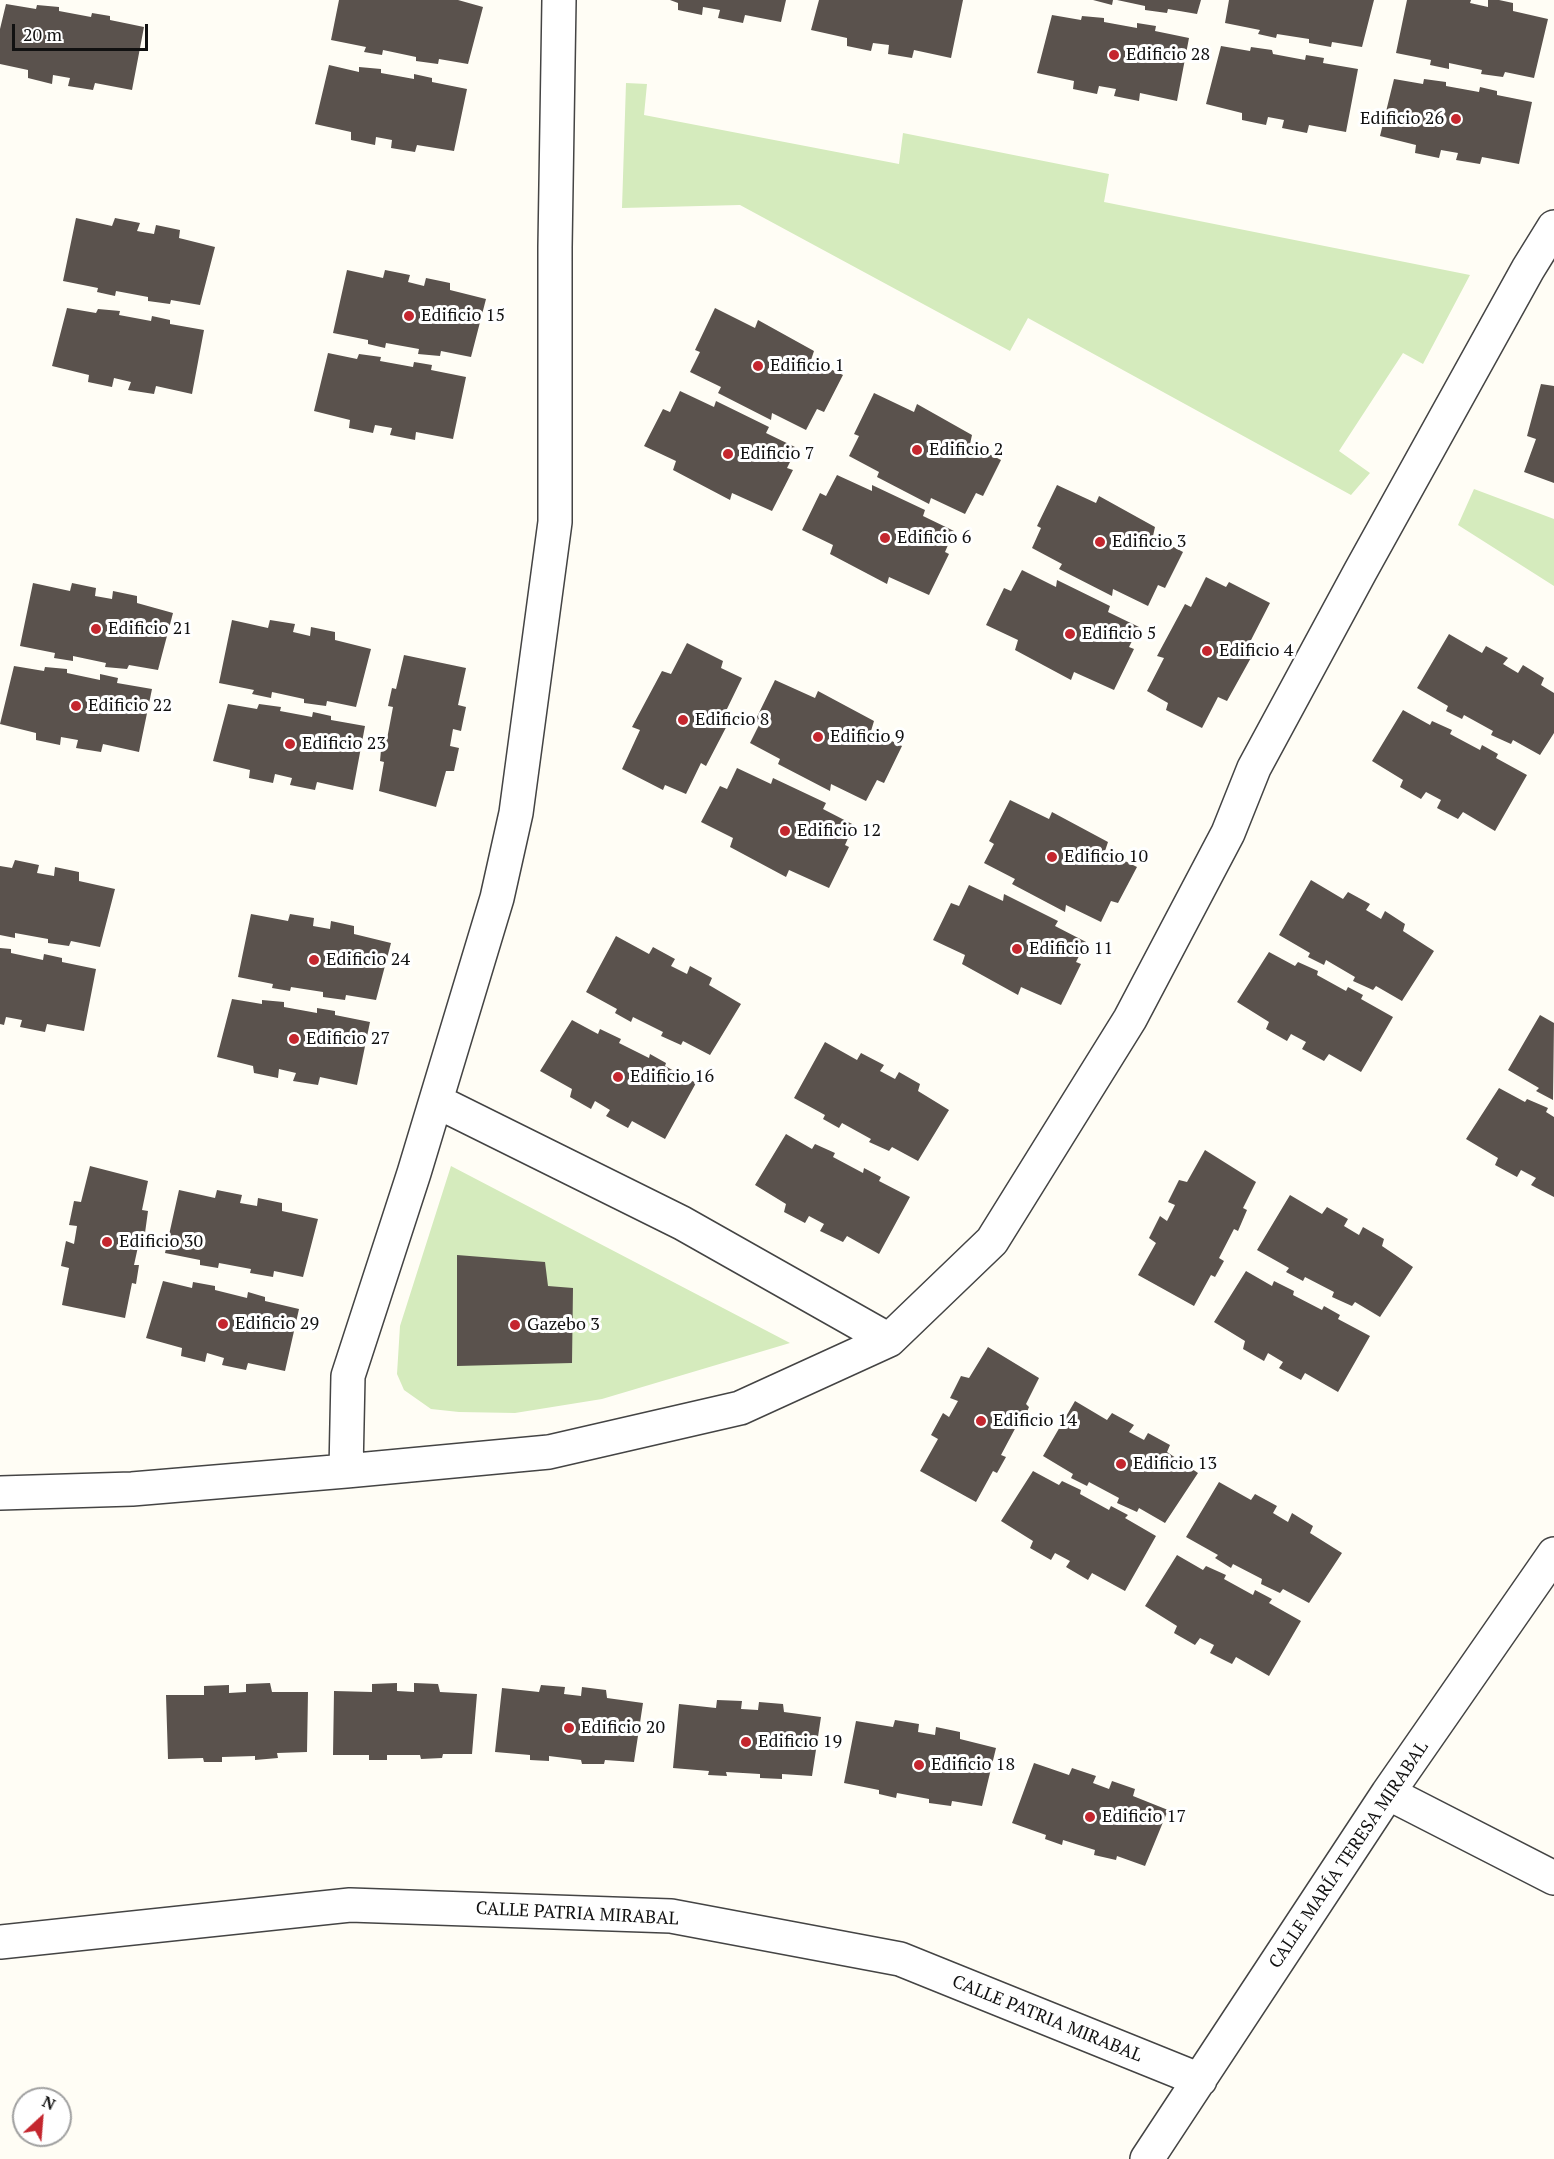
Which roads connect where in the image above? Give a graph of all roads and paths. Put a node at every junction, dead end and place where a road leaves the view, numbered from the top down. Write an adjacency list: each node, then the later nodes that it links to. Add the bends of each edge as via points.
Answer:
1 (559, 0): 3 (street, via 555,522 516,813 497,898)
2 (1554, 227): 4 (street, via 1254,768 1228,833 1130,1019 992,1241)
3 (436, 1101): 4 (street, via 682,1223); 5 (street, via 348,1376)
4 (889, 1340): 5 (street, via 740,1408 549,1452)
5 (346, 1471): 6 (street, via 132,1489)
6 (0, 1493)
7 (1554, 1554): 8 (street, CALLE MARÍA TERESA MIRABAL)
8 (1388, 1793): 9 (street); 11 (street, CALLE MARÍA TERESA MIRABAL)
9 (1554, 1878)
10 (0, 1942): 11 (street, CALLE PATRIA MIRABAL, via 350,1905 671,1916 900,1959)
11 (1200, 2080): 12 (street, CALLE MARÍA TERESA MIRABAL)
12 (1148, 2159)

